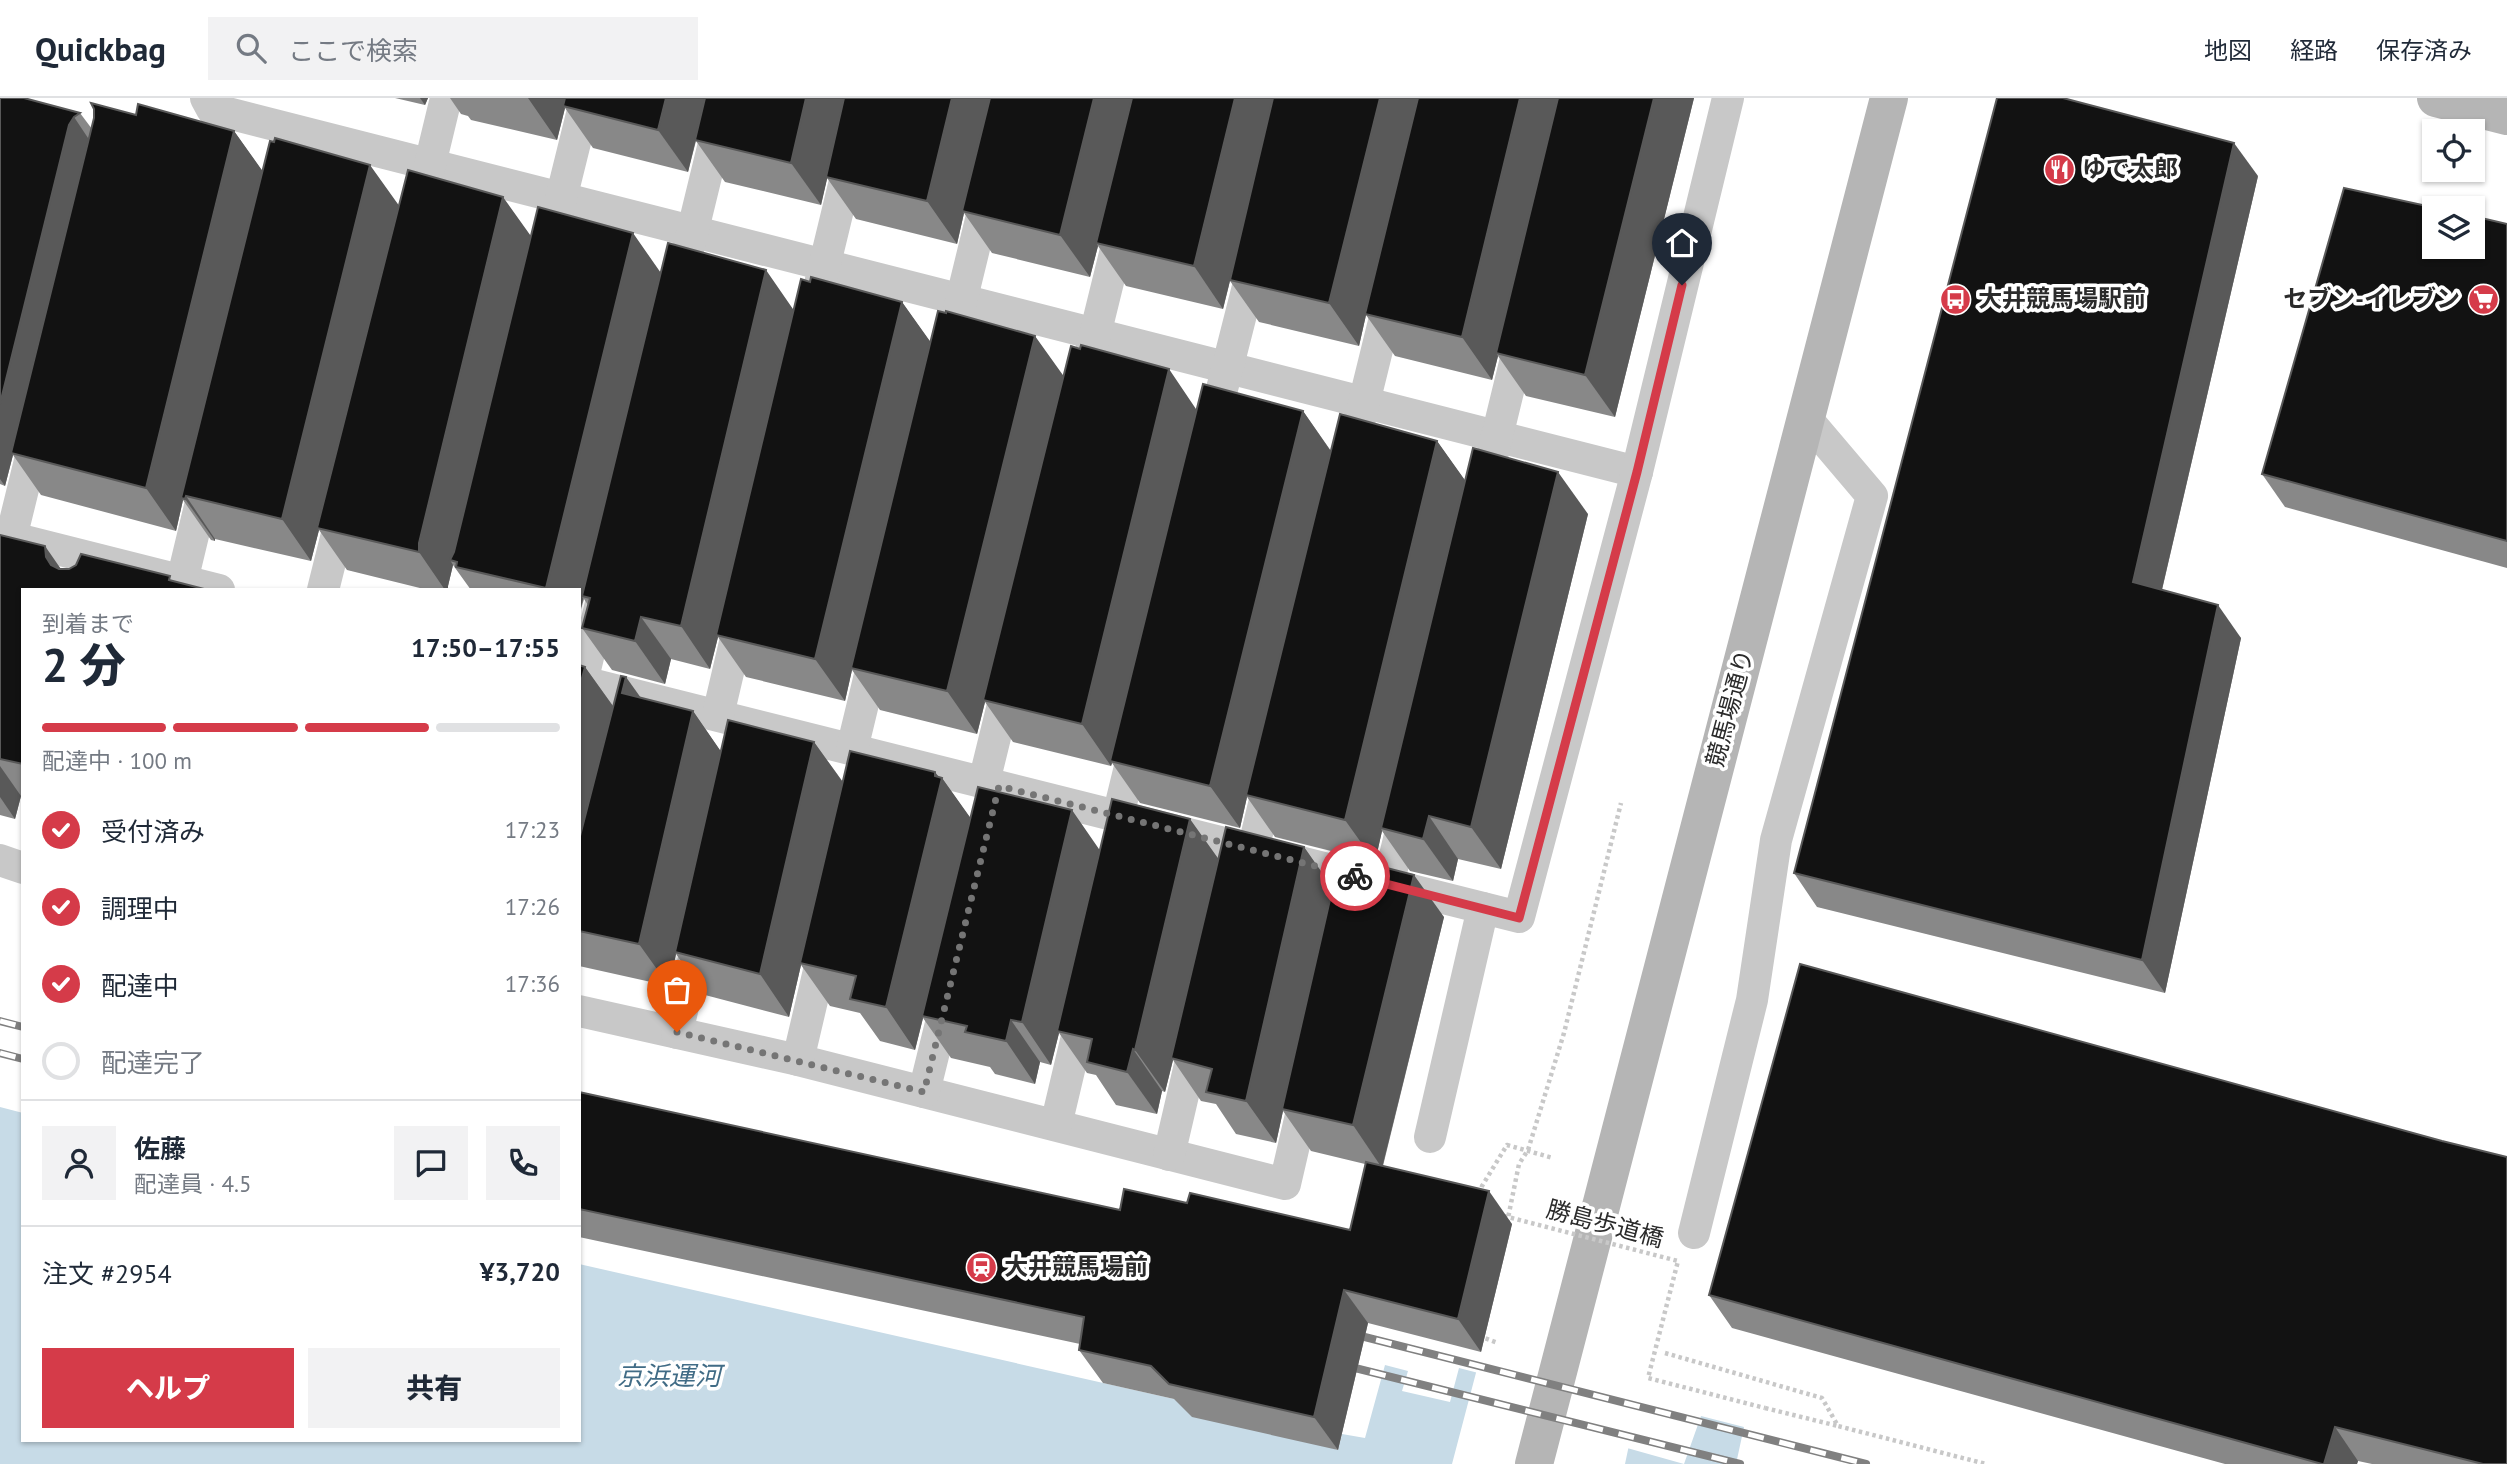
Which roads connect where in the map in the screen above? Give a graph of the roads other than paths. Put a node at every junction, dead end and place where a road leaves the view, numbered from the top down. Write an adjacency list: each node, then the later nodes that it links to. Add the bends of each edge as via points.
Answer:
1 (206, 98): 10 (lane, via 212,109)
2 (446, 98): 11 (lane)
3 (586, 98): 13 (lane)
4 (725, 98): 16 (lane)
5 (865, 98): 19 (lane)
6 (1728, 98): 36 (lane)
7 (1889, 98): 31 (street, 競馬場通り)
8 (2436, 98): 9 (street)
9 (2491, 108)
10 (281, 126): 11 (lane)
11 (430, 164): 13 (lane); 15 (lane)
12 (995, 165): 22 (lane)
13 (562, 198): 16 (lane); 18 (lane)
14 (1128, 203): 25 (lane)
15 (416, 217)
16 (692, 231): 19 (lane); 21 (lane)
17 (1261, 233): 27 (lane)
18 (548, 252)
19 (825, 265): 22 (lane); 24 (lane)
20 (1396, 270): 29 (lane)
21 (679, 284)
22 (962, 299): 25 (lane); 26 (lane)
23 (1530, 301): 33 (lane)
24 (812, 318)
25 (1095, 334): 27 (lane); 28 (lane)
26 (949, 352)
27 (1228, 368): 29 (lane); 32 (lane)
28 (1082, 386)
29 (1364, 402): 33 (lane); 35 (lane)
30 (43, 406): 39 (lane)
31 (1805, 417): 73 (lane, via 1872,496 1776,841 1752,1000); 74 (street, 競馬場通り)
32 (1215, 420)
33 (1497, 436): 36 (lane); 38 (lane)
34 (215, 448): 42 (lane)
35 (1350, 457)
36 (1637, 472): 60 (lane, via 1519,918)
37 (350, 483): 46 (lane)
38 (1484, 491)
39 (5, 536): 40 (lane)
40 (98, 559): 42 (lane); 44 (lane)
41 (608, 576): 49 (lane)
42 (181, 580): 45 (lane)
43 (750, 583): 51 (lane)
44 (91, 588)
45 (211, 588)
46 (324, 588)
47 (885, 617): 53 (lane)
48 (1017, 650): 55 (lane)
49 (581, 681): 51 (lane, via 634,709)
50 (1143, 711): 56 (lane)
51 (736, 729): 53 (lane)
52 (1280, 741): 57 (lane)
53 (862, 761): 55 (lane)
54 (1414, 776): 58 (lane)
55 (992, 794): 56 (lane)
56 (1122, 827): 57 (lane)
57 (1243, 857): 58 (lane, via 1353,889)
58 (1388, 885): 60 (lane)
59 (708, 898): 66 (lane)
60 (1483, 908): 71 (lane)
61 (833, 913): 67 (lane)
62 (953, 972): 69 (lane)
63 (1090, 979): 70 (lane)
64 (1204, 1008): 72 (lane)
65 (581, 1011): 66 (lane)
66 (677, 1032): 67 (lane)
67 (798, 1060): 69 (lane)
68 (1312, 1064): 72 (lane, via 1285,1184)
69 (924, 1092): 70 (lane)
70 (1056, 1125): 72 (lane)
71 (1430, 1137)
72 (1169, 1155)
73 (1694, 1233)
74 (1534, 1464)

